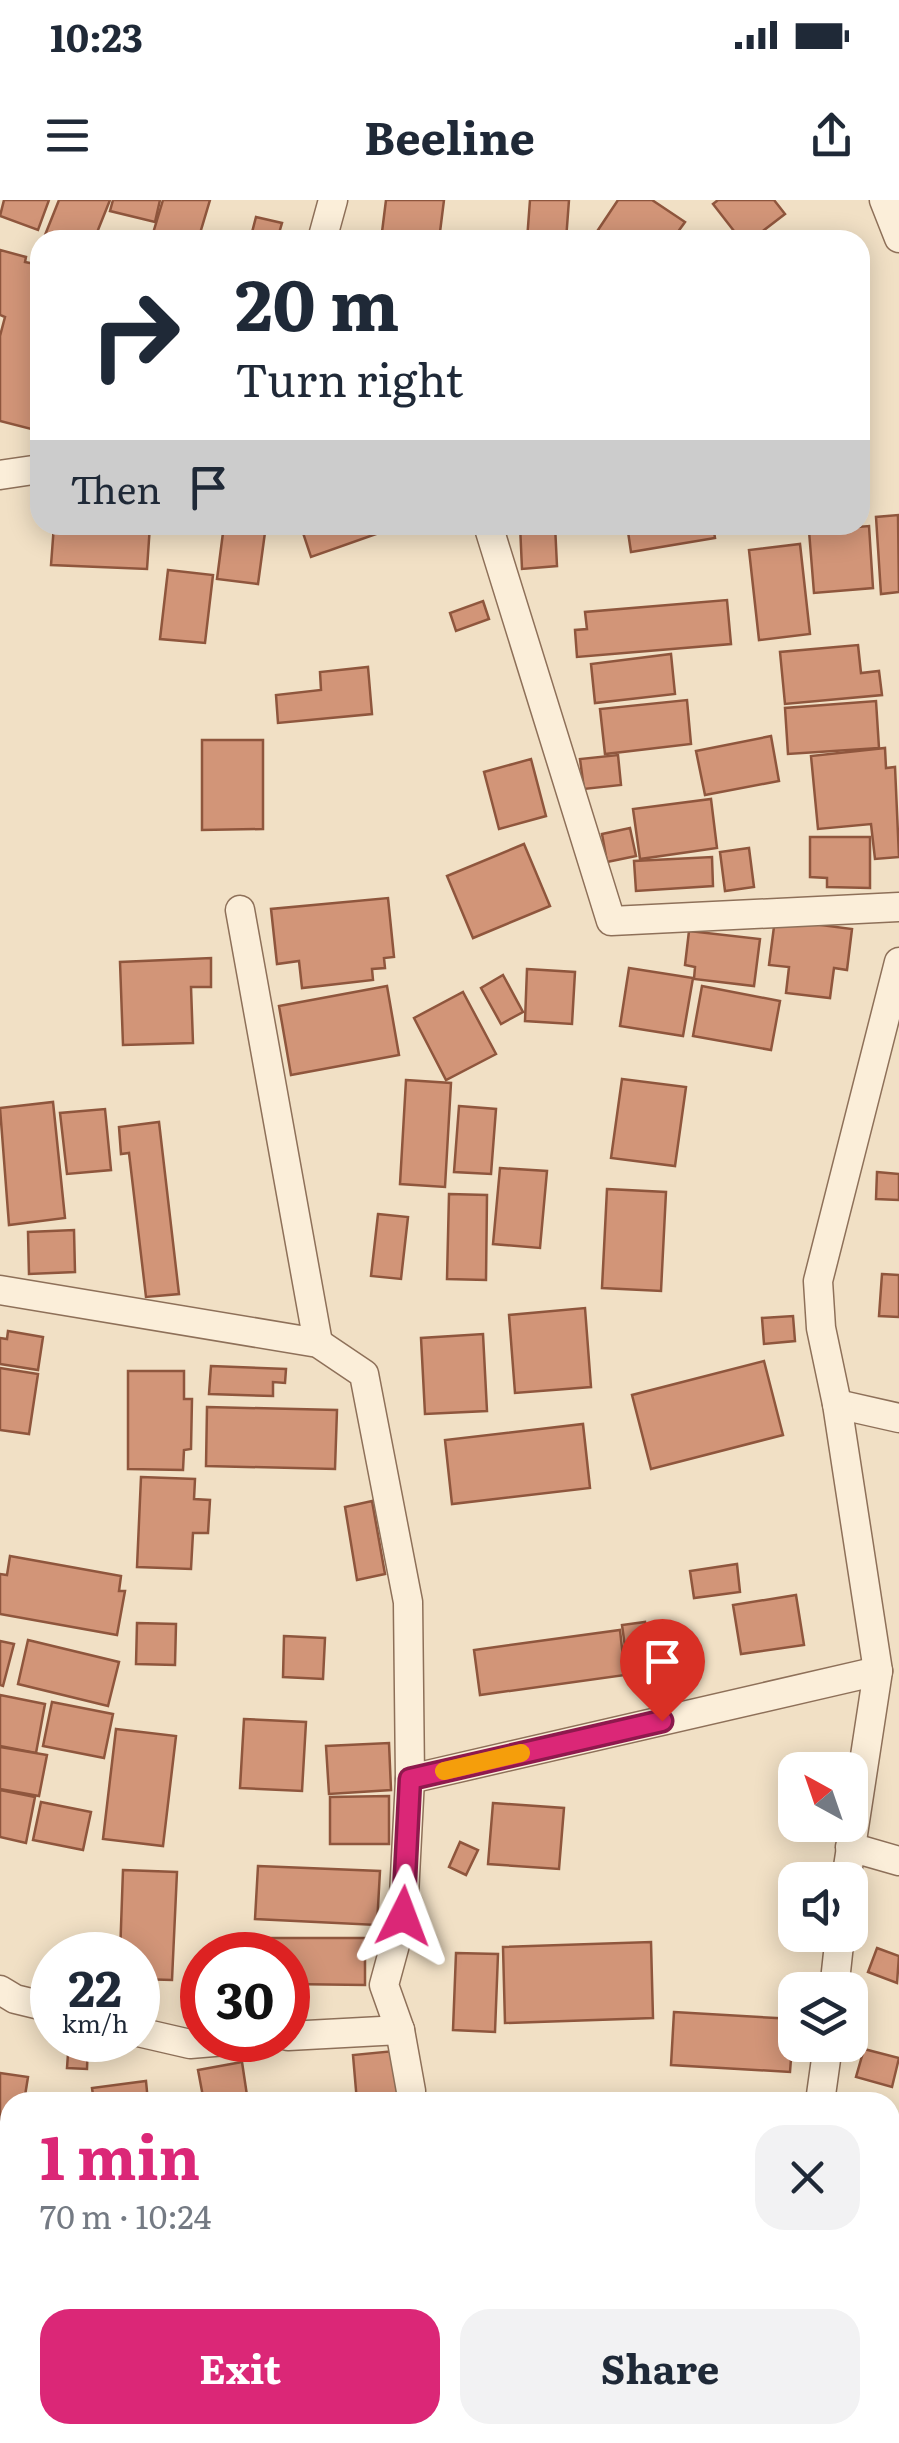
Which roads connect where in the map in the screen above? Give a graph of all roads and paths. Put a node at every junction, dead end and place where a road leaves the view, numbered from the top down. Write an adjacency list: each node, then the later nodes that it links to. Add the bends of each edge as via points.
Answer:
1 (333, 200): 3 (street)
2 (884, 200): 4 (street)
3 (325, 230)
4 (899, 238)
5 (30, 471): 6 (street)
6 (0, 474)
7 (491, 535): 8 (street, via 610,922)
8 (899, 906)
9 (240, 910): 12 (street)
10 (899, 962): 13 (street, via 818,1282)
11 (0, 1290): 12 (street)
12 (318, 1343): 16 (street, via 364,1374 408,1602)
13 (837, 1404): 14 (street); 15 (street)
14 (899, 1418)
15 (878, 1671): 16 (street); 17 (street)
16 (410, 1779): 22 (street, via 403,1916 384,1986)
17 (850, 1847): 18 (street); 19 (street)
18 (899, 1860)
19 (848, 1862)
20 (0, 1990): 21 (street)
21 (30, 2002)
22 (400, 2030): 23 (street); 25 (street)
23 (310, 2035)
24 (826, 2062): 26 (street)
25 (411, 2092)
26 (821, 2092)

